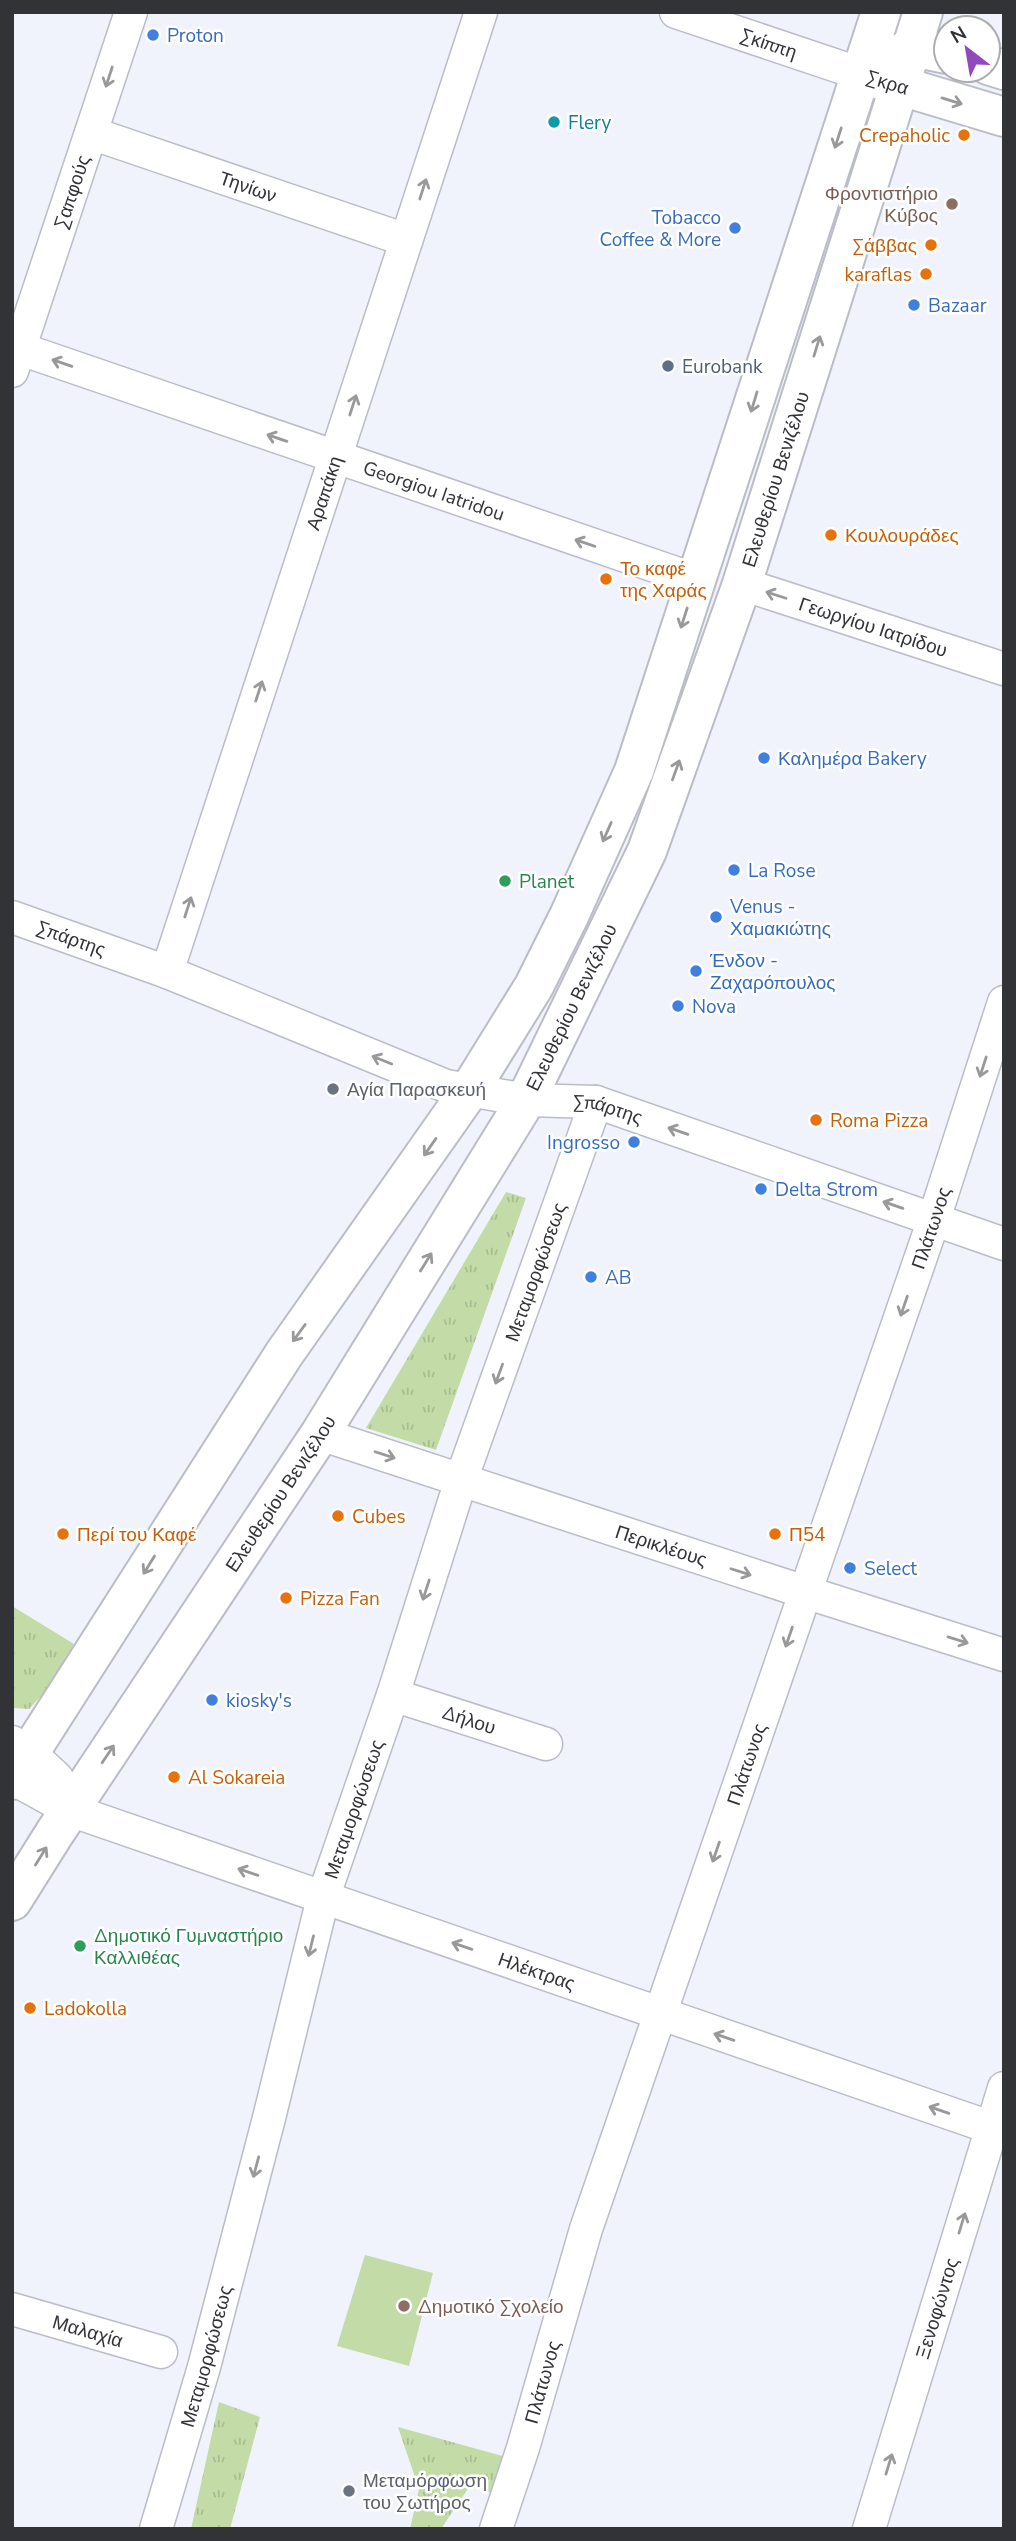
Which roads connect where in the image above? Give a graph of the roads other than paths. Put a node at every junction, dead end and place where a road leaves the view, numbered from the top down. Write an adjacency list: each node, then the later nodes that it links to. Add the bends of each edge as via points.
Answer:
1 (131, 12): 9 (street, Σαπφούς, one-way to 9)
2 (481, 12): 10 (street, Αραπάκη, one-way to 2)
3 (676, 12): 6 (street, Σκίππη)
4 (881, 12): 6 (main road)
5 (927, 38): 6 (main road, Σκρα); 7 (main road, Ελευθερίου Βενιζέλου)
6 (861, 74): 7 (main road, Σκρα); 13 (main road, one-way to 13)
7 (901, 85): 8 (main road, Σκρα, one-way to 8); 14 (main road, Ελευθερίου Βενιζέλου, one-way to 7)
8 (1004, 117)
9 (91, 133): 10 (street, Τηνίων); 11 (street, Σαπφούς)
10 (406, 240): 12 (street, Αραπάκη, one-way to 10)
11 (15, 355): 12 (street, Georgiou Iatridou, one-way to 11)
12 (337, 458): 13 (street, Georgiou Iatridou, one-way to 12); 17 (street, Αραπάκη, one-way to 12)
13 (696, 580): 19 (main road, one-way to 19, via 624,794 534,986)
14 (742, 584): 15 (street, Γεωργίου Ιατρίδου, one-way to 14); 20 (main road, Ελευθερίου Βενιζέλου, one-way to 14, via 647,851)
15 (1004, 669)
16 (12, 917): 17 (street, Σπάρτης)
17 (167, 972): 19 (street, Σπάρτης, one-way to 17, via 446,1086)
18 (1004, 1002): 22 (street, Πλάτωνος, one-way to 22)
19 (469, 1091): 20 (street, Σπάρτης); 30 (main road, one-way to 30, via 284,1354)
20 (526, 1100): 21 (street, Σπάρτης); 24 (main road, Ελευθερίου Βενιζέλου, one-way to 20)
21 (596, 1102): 22 (street, Σπάρτης, one-way to 21); 25 (street, Μεταμορφώσεως, one-way to 25)
22 (934, 1219): 23 (street, Σπάρτης); 26 (street, Πλάτωνος, one-way to 26)
23 (1004, 1244)
24 (320, 1434): 25 (street, Περικλέους, one-way to 25); 31 (main road, Ελευθερίου Βενιζέλου, one-way to 24)
25 (461, 1480): 26 (street, Περικλέους, one-way to 26); 28 (street, Μεταμορφώσεως, one-way to 28)
26 (804, 1592): 27 (street, Περικλέους, one-way to 27); 34 (street, Πλάτωνος, one-way to 34)
27 (1004, 1655)
28 (393, 1695): 29 (street, Δήλου); 32 (street, Μεταμορφώσεως)
29 (546, 1744)
30 (16, 1766): 31 (street, Ηλέκτρας)
31 (70, 1810): 32 (street, Ηλέκτρας, one-way to 31); 33 (main road, Ελευθερίου Βενιζέλου, one-way to 31)
32 (323, 1898): 34 (street, Ηλέκτρας, one-way to 32); 39 (street, Μεταμορφώσεως, one-way to 39, via 204,2367)
33 (12, 1901)
34 (661, 2015): 36 (street, Ηλέκτρας, one-way to 34); 40 (street, Πλάτωνος, via 586,2229)
35 (1004, 2088): 36 (street, Ξενοφώντος)
36 (998, 2130): 41 (street, Ξενοφώντος, one-way to 36)
37 (12, 2309): 38 (street, Μαλαχία)
38 (161, 2352)
39 (156, 2529)
40 (496, 2529)
41 (869, 2529)

